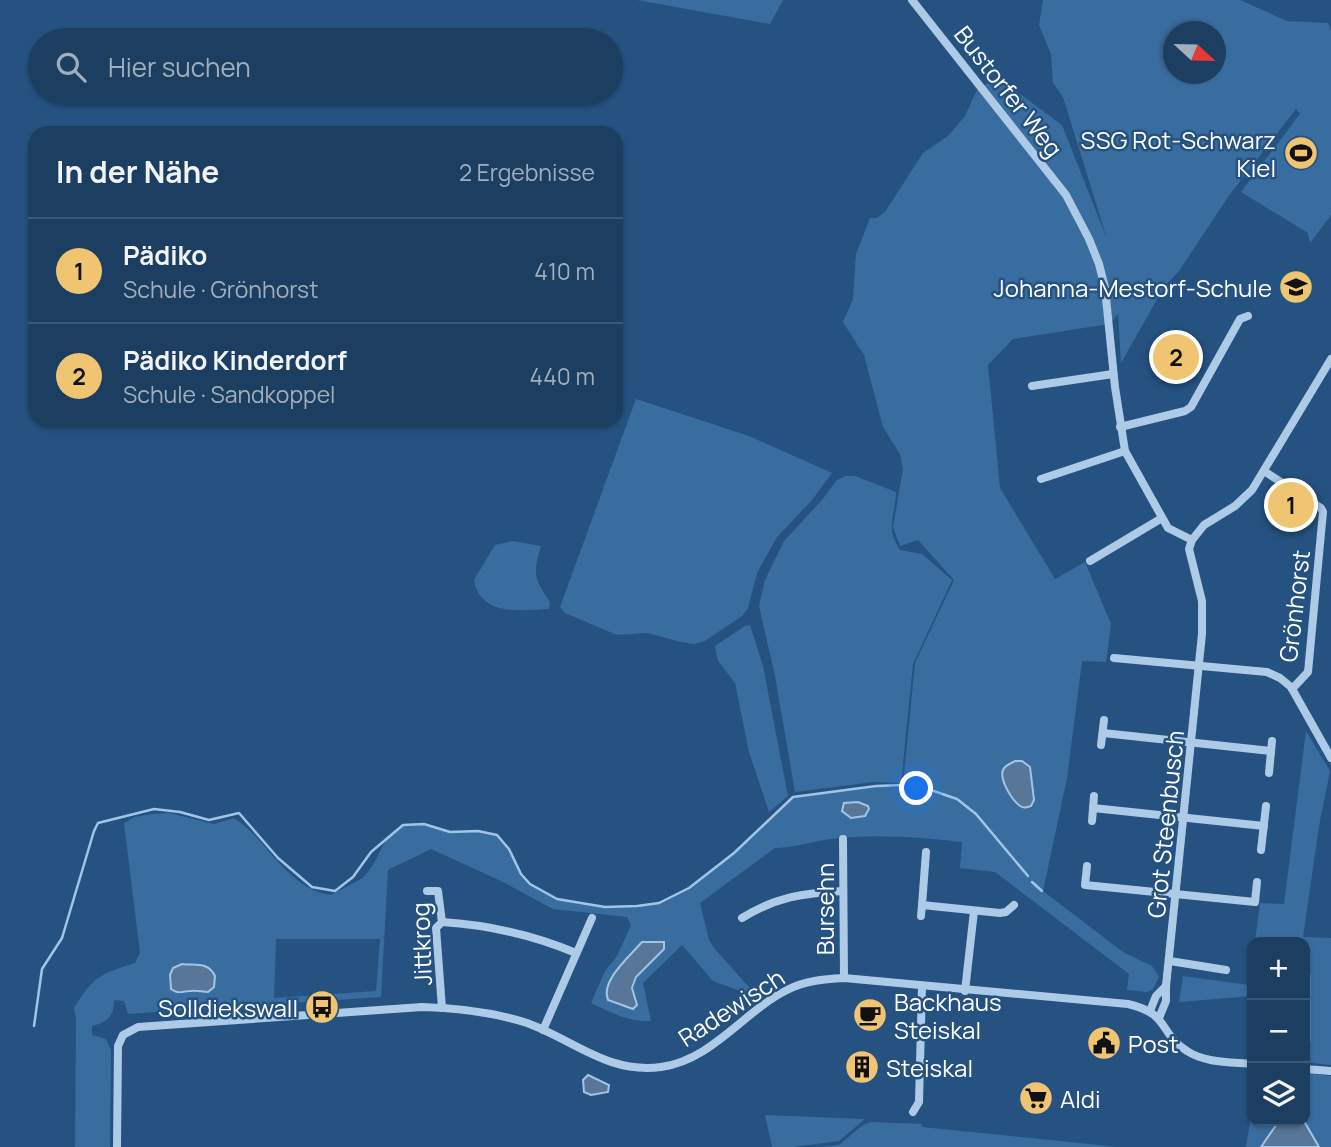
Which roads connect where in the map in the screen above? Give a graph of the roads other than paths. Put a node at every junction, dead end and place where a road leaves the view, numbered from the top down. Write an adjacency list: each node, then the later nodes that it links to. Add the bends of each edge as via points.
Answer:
1 (912, 0): 4 (street, Bustorfer Weg, via 1078,215 1105,288)
2 (1248, 316): 6 (street, via 1240,319 1191,407)
3 (1331, 359): 8 (street)
4 (1113, 374): 5 (street); 6 (street, Bustorfer Weg)
5 (1032, 386)
6 (1120, 427): 7 (street, Bustorfer Weg)
7 (1125, 451): 9 (street); 10 (street, Bustorfer Weg)
8 (1264, 471): 11 (street, via 1244,499 1204,525); 15 (street, Grönhorst, via 1323,512 1308,672)
9 (1041, 479)
10 (1162, 518): 11 (street, Bustorfer Weg, via 1168,528); 12 (street)
11 (1192, 540): 14 (street, via 1191,562 1204,614)
12 (1090, 561)
13 (1114, 657): 14 (street)
14 (1200, 666): 15 (street, via 1267,672); 19 (street, Grot Steenbusch)
15 (1292, 689): 22 (street)
16 (1104, 720): 17 (street)
17 (1103, 733): 19 (street); 20 (street)
18 (1272, 741): 21 (street)
19 (1193, 742): 21 (street); 27 (street, Grot Steenbusch)
20 (1101, 745)
21 (1271, 751): 23 (street)
22 (1331, 758)
23 (1269, 774)
24 (1094, 796): 26 (street)
25 (1266, 806): 29 (street)
26 (1093, 808): 27 (street); 28 (street)
27 (1185, 818): 29 (street); 37 (street, Grot Steenbusch)
28 (1091, 821)
29 (1264, 826): 31 (street)
30 (843, 839): 36 (street, Bursehn)
31 (1261, 850)
32 (926, 852): 38 (street)
33 (1087, 866): 37 (street, via 1085,885)
34 (1257, 882): 37 (street, via 1255,902)
35 (427, 891): 44 (street, Jittkrog, via 438,891)
36 (843, 891): 43 (street, via 775,900); 48 (street, Bursehn)
37 (1177, 893): 46 (street, Grot Steenbusch)
38 (922, 905): 40 (street); 41 (street)
39 (1014, 905): 40 (street, via 1006,912)
40 (974, 911): 51 (street)
41 (921, 916)
42 (592, 918): 45 (street)
43 (742, 918)
44 (442, 922): 45 (street, via 513,932); 52 (street, Jittkrog, via 436,928)
45 (576, 953): 55 (street)
46 (1170, 961): 47 (street); 49 (street, Grot Steenbusch)
47 (1226, 970)
48 (844, 978): 50 (street, Radewisch); 55 (street, Radewisch, via 788,989 704,1050 667,1066 607,1062)
49 (1166, 986): 53 (street, Grot Steenbusch); 54 (street, Grot Steenbusch)
50 (922, 987): 51 (street, Radewisch); 59 (street, via 919,1102)
51 (965, 991): 53 (street, Radewisch, via 1128,1004)
52 (442, 1008): 55 (street, Radewisch, via 497,1015); 60 (street, Radewisch, via 138,1027 123,1035 118,1046)
53 (1150, 1011): 54 (street, Radewisch)
54 (1159, 1018): 56 (street, via 1176,1043 1190,1053)
55 (543, 1030)
56 (1247, 1064)
57 (1310, 1069): 58 (street)
58 (1331, 1071)
59 (913, 1112)
60 (117, 1147)

